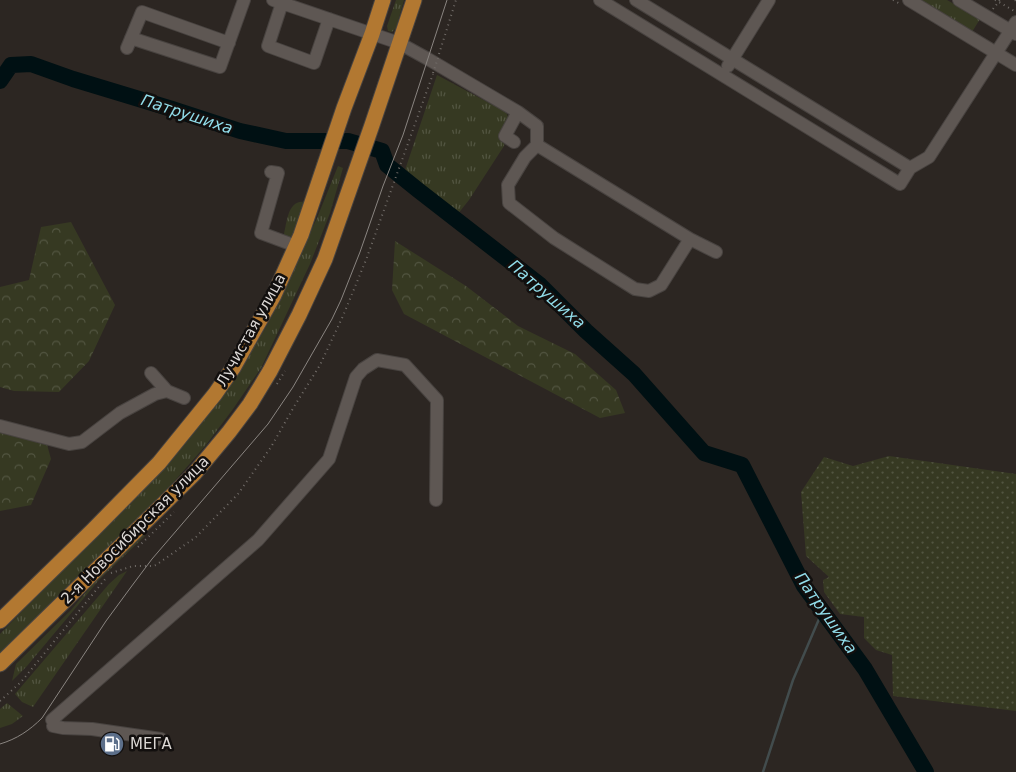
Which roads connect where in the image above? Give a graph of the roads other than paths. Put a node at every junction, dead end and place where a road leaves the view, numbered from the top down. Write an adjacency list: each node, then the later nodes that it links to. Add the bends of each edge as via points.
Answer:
1 (244, 0): 13 (street)
2 (383, 0): 12 (main road, Лучистая улица)
3 (414, 0): 14 (main road)
4 (600, 0): 18 (street)
5 (636, 0): 16 (street)
6 (769, 0): 16 (street)
7 (910, 0): 15 (street)
8 (959, 0): 11 (street)
9 (278, 2): 10 (street); 10 (street, via 268,46 314,63)
10 (329, 19): 12 (street)
11 (1014, 29): 15 (street)
12 (372, 34): 14 (street); 25 (main road, Лучистая улица)
13 (229, 43): 13 (street, via 220,67 129,43 142,12)
14 (399, 43): 19 (street); 33 (main road, 2-я Новосибирская улица, via 325,259 299,315 250,404 194,474)
15 (996, 53): 17 (street); 22 (street, via 930,158)
16 (732, 59): 18 (street); 22 (street)
17 (1016, 65)
18 (723, 75): 22 (street, via 900,184)
19 (518, 112): 20 (street, via 505,136); 21 (street, via 537,126)
20 (514, 142)
21 (537, 145): 24 (street); 24 (street, via 525,157 508,185 509,203 554,238 635,289 649,291 661,286)
22 (910, 168)
23 (271, 172): 25 (street, via 278,173 261,232)
24 (690, 239): 26 (street)
25 (296, 246): 32 (main road, Лучистая улица, via 264,315 215,394 180,439 100,524)
26 (716, 252)
27 (151, 373): 28 (street)
28 (167, 390): 29 (street); 30 (street, via 118,412 82,442 69,444)
29 (184, 398)
30 (0, 426)
31 (436, 500): 34 (street, via 437,400 405,365 377,360 356,377 329,460 258,540 52,723 63,728 92,728)
32 (0, 620)
33 (0, 664)
34 (161, 739)

